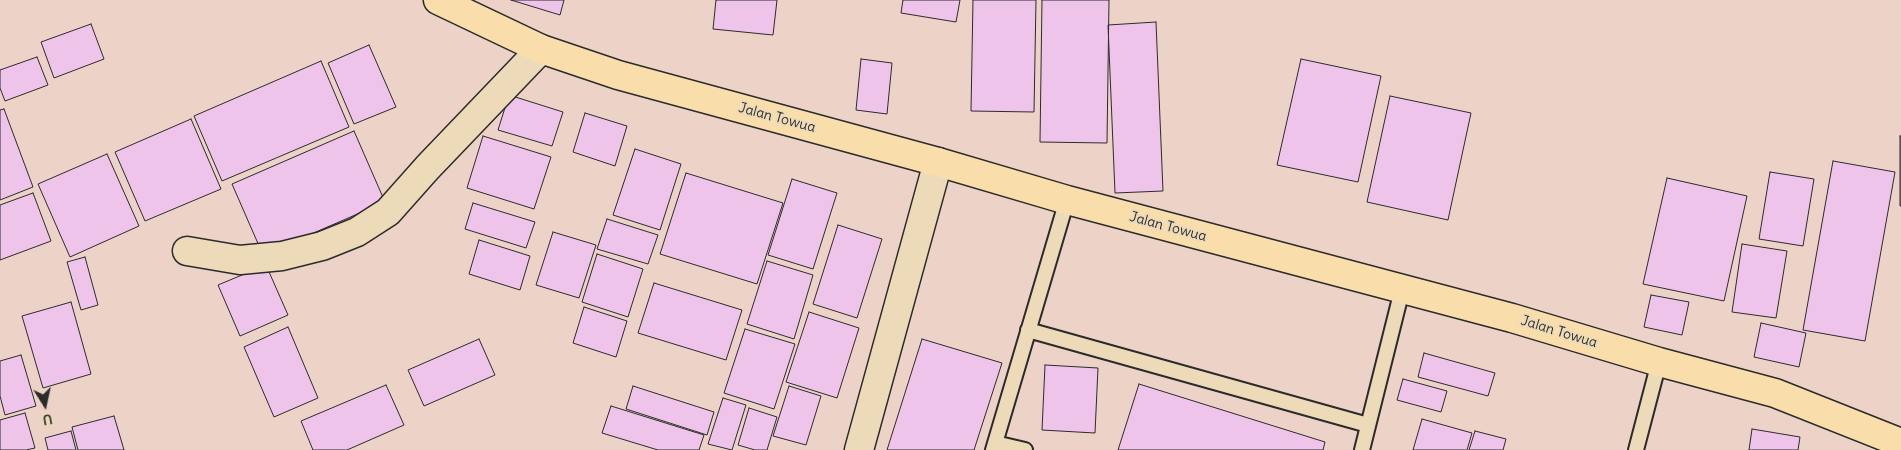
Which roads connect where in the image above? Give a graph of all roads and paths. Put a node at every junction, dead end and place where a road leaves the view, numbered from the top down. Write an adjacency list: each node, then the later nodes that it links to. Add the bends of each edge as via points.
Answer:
1 (438, 0): 2 (main road, Jalan Towua)
2 (541, 49): 3 (main road, Jalan Towua, via 618,75); 5 (street, via 388,212 357,232 322,246 282,256 240,260)
3 (938, 162): 4 (main road, Jalan Towua); 12 (street)
4 (1068, 200): 6 (main road, Jalan Towua); 7 (lane)
5 (187, 251)
6 (1402, 290): 8 (main road, Jalan Towua, via 1512,318); 9 (lane)
7 (1028, 330): 9 (lane); 11 (lane)
8 (1659, 362): 10 (main road, Jalan Towua, via 1775,394); 15 (lane)
9 (1368, 425): 14 (lane)
10 (1901, 443)
11 (994, 446): 13 (lane)
12 (859, 450)
13 (1026, 450)
14 (1362, 450)
15 (1636, 450)

